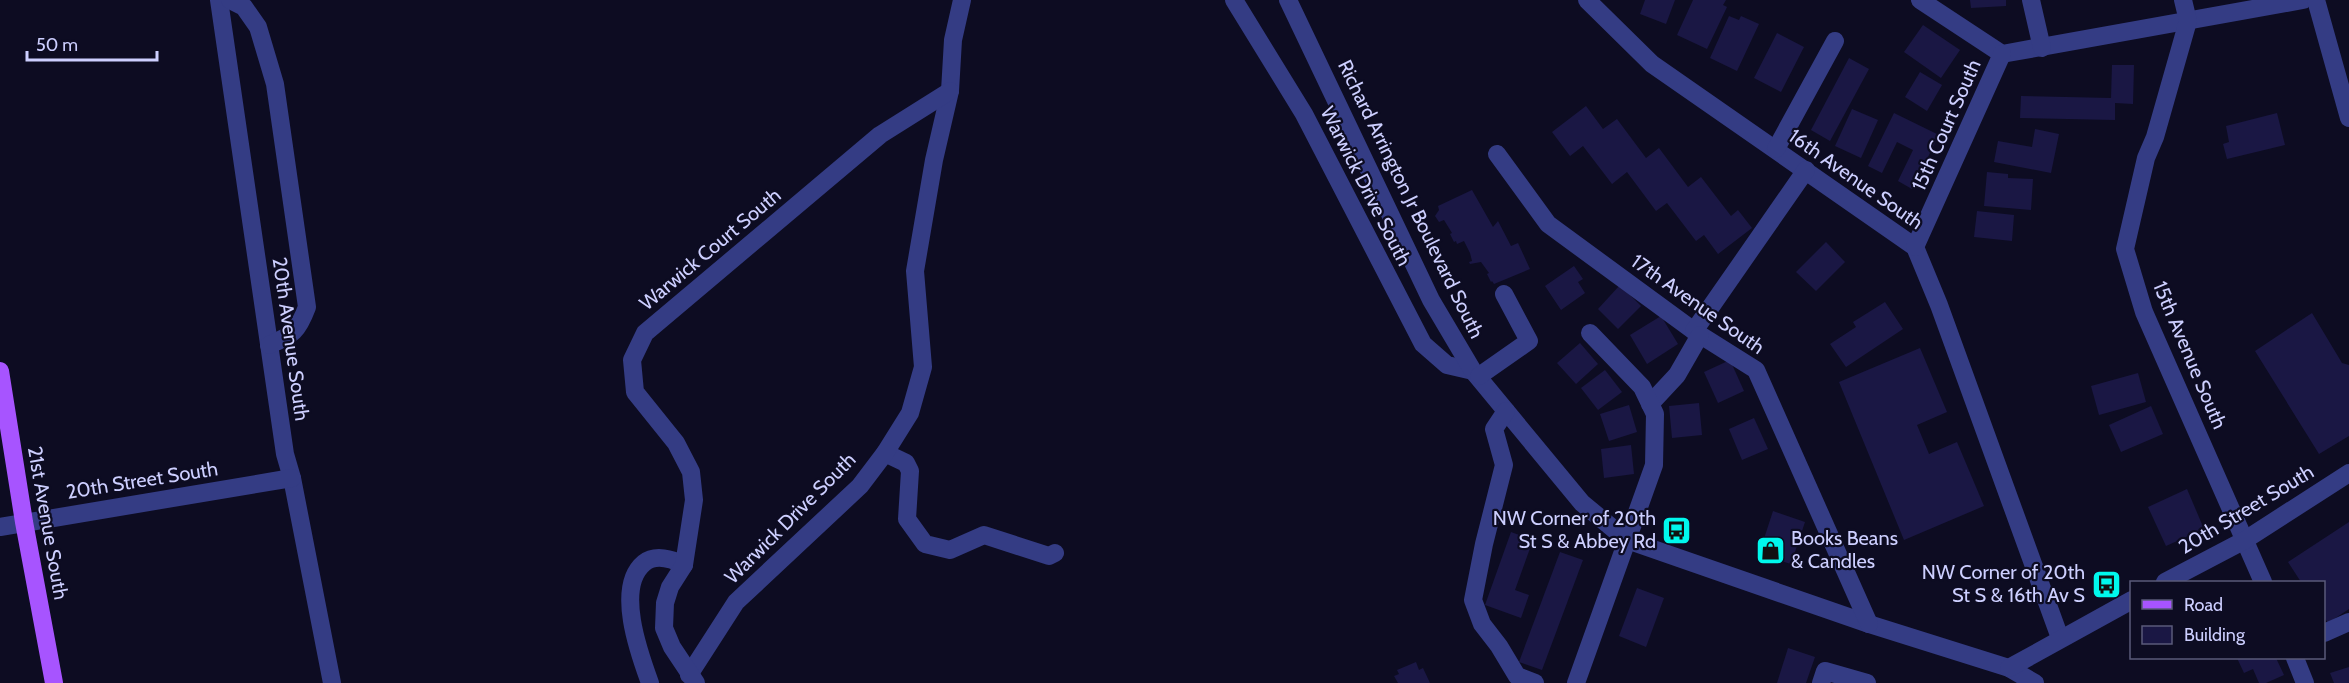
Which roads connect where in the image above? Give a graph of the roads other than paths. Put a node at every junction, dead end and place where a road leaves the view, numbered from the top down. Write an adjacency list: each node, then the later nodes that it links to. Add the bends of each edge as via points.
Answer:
1 (219, 0): 25 (street, 20th Avenue South)
2 (230, 0): 25 (street, via 244,7 258,27 275,84 307,306 291,336)
3 (962, 0): 16 (street, Warwick Drive South, via 953,40)
4 (1234, 0): 27 (street, Warwick Drive South, via 1304,114 1423,344 1447,365)
5 (1288, 0): 27 (street, Richard Arrington Jr Boulevard South, via 1431,300)
6 (1587, 0): 18 (street, 16th Avenue South, via 1652,64)
7 (1920, 0): 15 (street)
8 (2031, 0): 14 (street)
9 (2183, 0): 12 (street, 15th Avenue South)
10 (2303, 0): 12 (street)
11 (2316, 0): 17 (street)
12 (2188, 21): 14 (street); 36 (street, 15th Avenue South, via 2146,158 2125,249 2144,312)
13 (1835, 41): 18 (street)
14 (2042, 48): 15 (street)
15 (2002, 54): 21 (street, 15th Court South)
16 (950, 91): 30 (street, Warwick Drive South, via 915,271 923,367 910,413); 38 (street, Warwick Court South, via 880,135 645,333 632,360 635,392 676,443 691,472 694,500)
17 (2349, 118)
18 (1776, 149): 20 (street, 16th Avenue South)
19 (1497, 154): 24 (street, 17th Avenue South, via 1548,224)
20 (1806, 170): 21 (street, 16th Avenue South); 24 (street)
21 (1915, 248): 45 (street, 16th Avenue South)
22 (1504, 294): 27 (street, via 1529,341)
23 (1590, 333): 28 (street, via 1642,387)
24 (1697, 333): 28 (street, via 1677,375); 43 (street, 17th Avenue South, via 1756,370)
25 (269, 345): 32 (street, 20th Avenue South)
26 (0, 371): 33 (main road, 21st Avenue South)
27 (1476, 374): 29 (street, Richard Arrington Jr Boulevard South)
28 (1650, 404): 35 (street, via 1655,414 1654,465)
29 (1506, 411): 35 (street, Richard Arrington Jr Boulevard South, via 1582,503); 52 (street, via 1494,429 1504,465 1473,600 1482,624 1517,676)
30 (885, 453): 37 (street, via 906,464 910,471 907,519 925,544 950,549 984,535 1049,556); 48 (street, Warwick Drive South, via 860,486 736,602)
31 (2349, 473): 36 (street, 20th Street South)
32 (292, 478): 33 (street, 20th Street South); 50 (street, 20th Avenue South)
33 (24, 522): 34 (street, 20th Street South); 49 (main road, 21st Avenue South)
34 (0, 526)
35 (1627, 540): 43 (street, Richard Arrington Jr Boulevard South); 53 (street)
36 (2245, 540): 39 (street, 20th Street South); 40 (street, 15th Avenue South)
37 (1055, 553)
38 (684, 565): 48 (street, via 670,587 664,628); 51 (street, via 670,559 649,559 635,570 630,594 634,635)
39 (2167, 581)
40 (2263, 581)
41 (2130, 601): 45 (street)
42 (2349, 622): 44 (street)
43 (1869, 624): 47 (street, Richard Arrington Jr Boulevard South)
44 (2325, 633)
45 (2060, 638): 47 (street)
46 (2296, 659): 57 (street)
47 (2006, 675): 56 (street, Richard Arrington Jr Boulevard South)
48 (693, 679)
49 (54, 683)
50 (332, 683)
51 (650, 683)
52 (1534, 683)
53 (1576, 683)
54 (1821, 683): 55 (street, via 1826,670)
55 (1868, 683)
56 (2035, 683)
57 (2306, 683)

